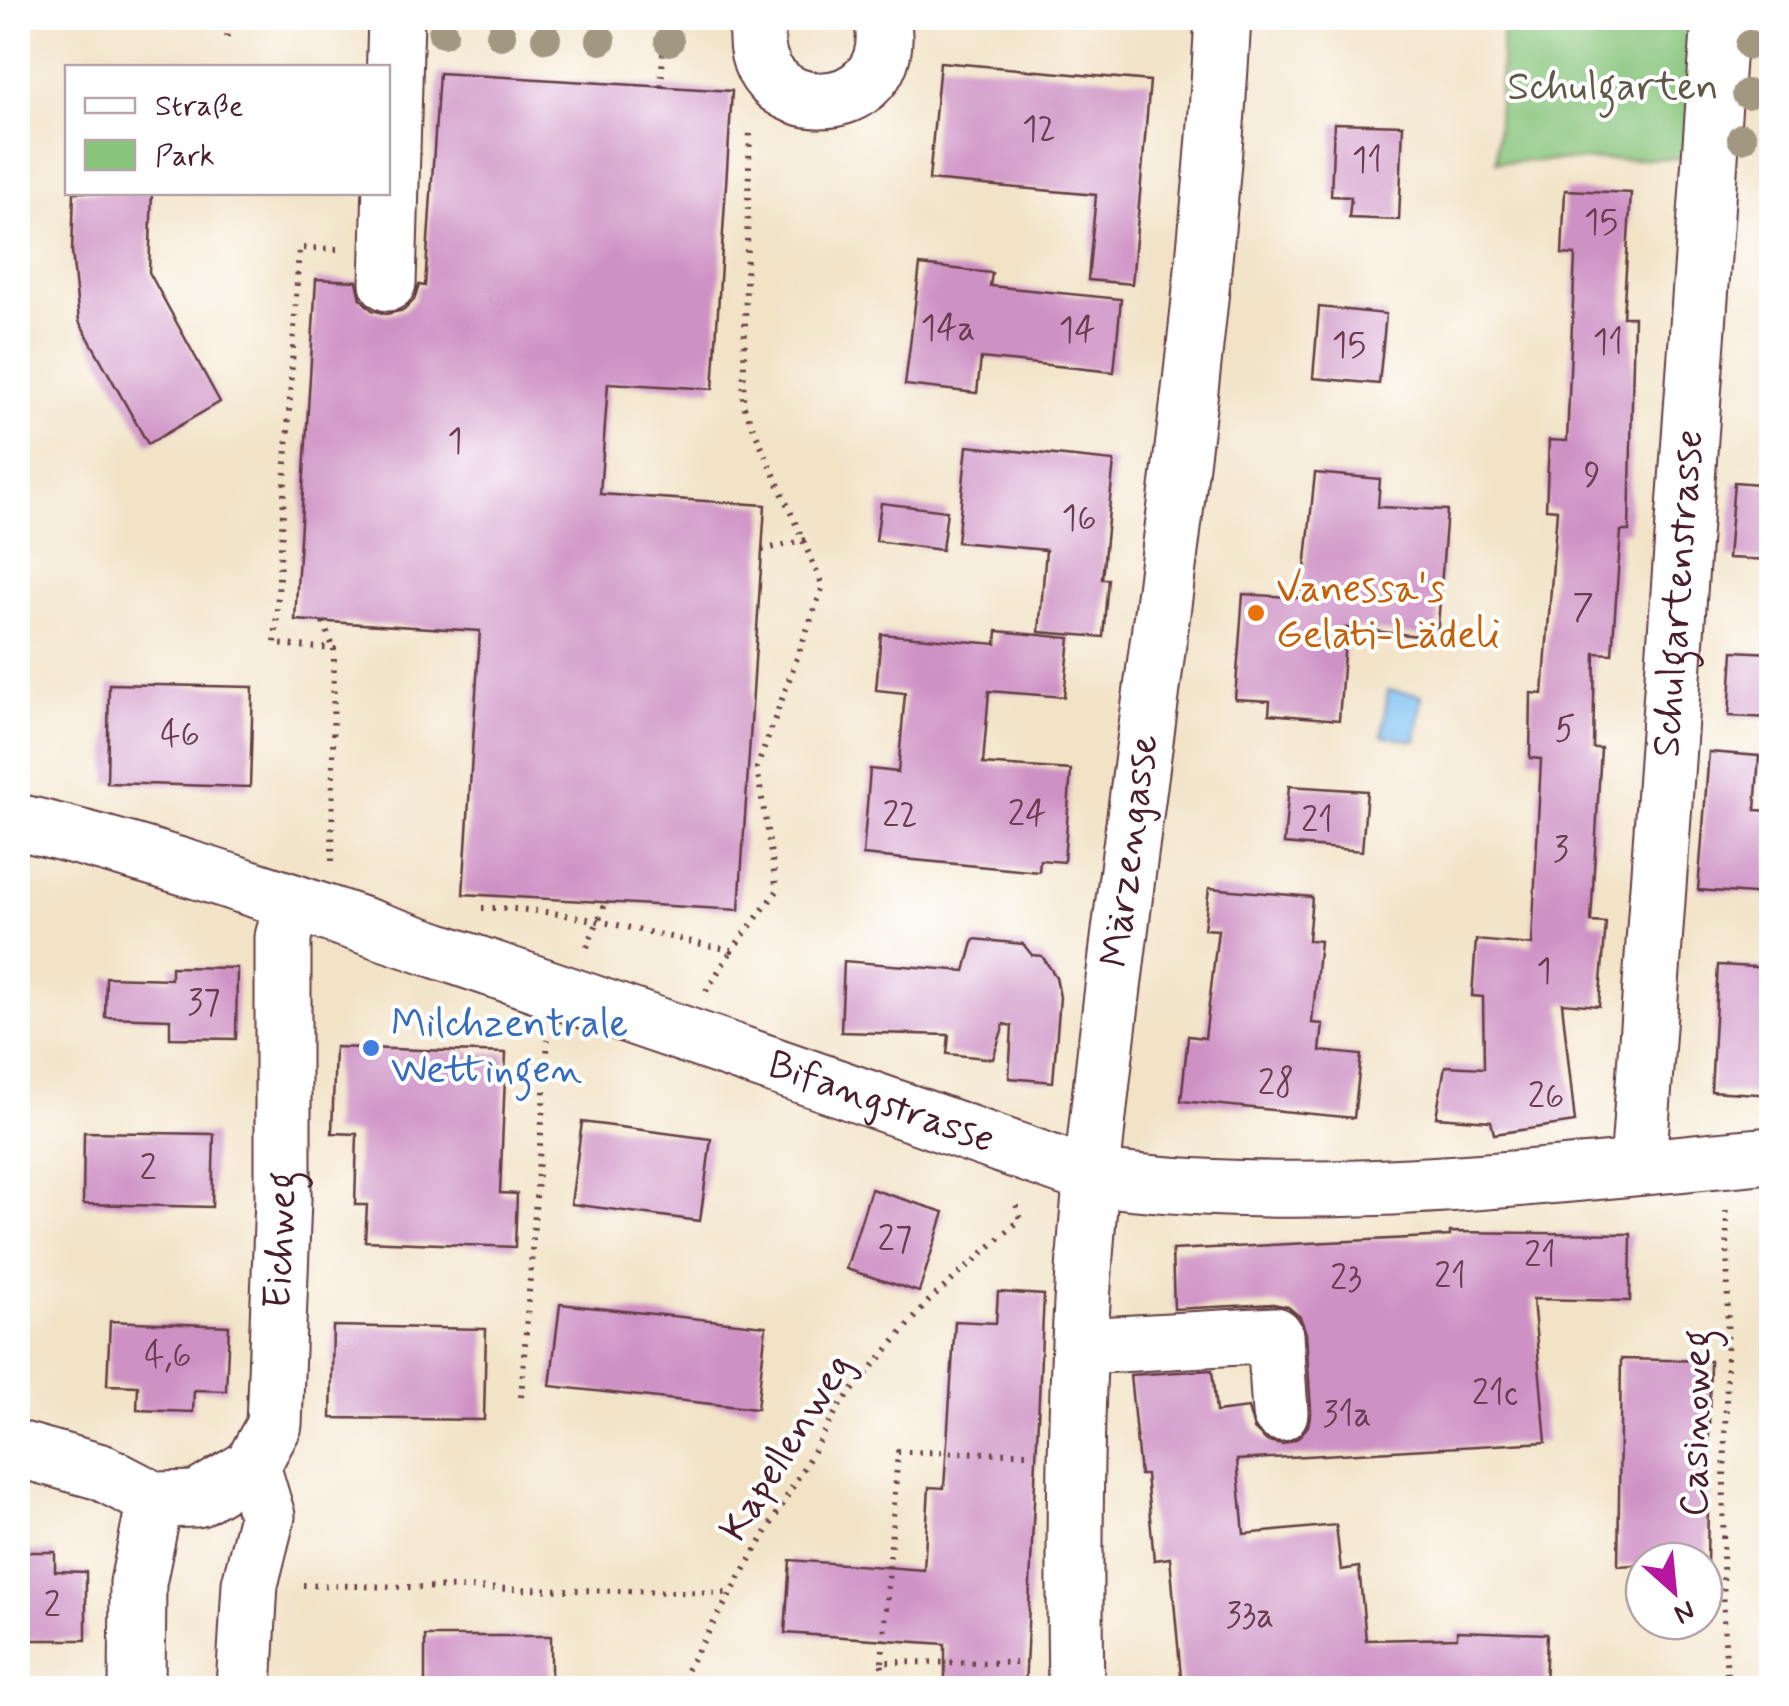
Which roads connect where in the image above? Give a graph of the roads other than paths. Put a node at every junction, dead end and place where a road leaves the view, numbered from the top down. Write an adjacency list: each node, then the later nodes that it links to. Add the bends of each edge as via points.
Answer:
1 (396, 18): 6 (street)
2 (755, 18): 3 (street, via 770,79 788,93 826,102 848,95 874,72 885,41)
3 (882, 18)
4 (1223, 18): 11 (street, Märzengasse, via 1185,424)
5 (1720, 18): 10 (street, Schulgartenstrasse)
6 (389, 267)
7 (18, 822): 8 (street, Bifangstrasse, via 118,845)
8 (293, 902): 11 (street, Bifangstrasse, via 573,971); 15 (street, Eichweg, via 283,937 284,1199 274,1425)
9 (1748, 1157): 10 (street, Bifangstrasse)
10 (1638, 1167): 11 (street, Bifangstrasse, via 1427,1187 1284,1192)
11 (1092, 1177): 12 (street, Märzengasse)
12 (1082, 1346): 13 (street, via 1276,1335); 17 (street, Märzengasse)
13 (1280, 1413)
14 (18, 1450): 16 (street, via 100,1472)
15 (252, 1466): 16 (street, via 197,1499); 19 (street, via 266,1516 250,1584)
16 (155, 1500): 18 (street, via 138,1584)
17 (1076, 1674)
18 (137, 1688)
19 (244, 1688)

